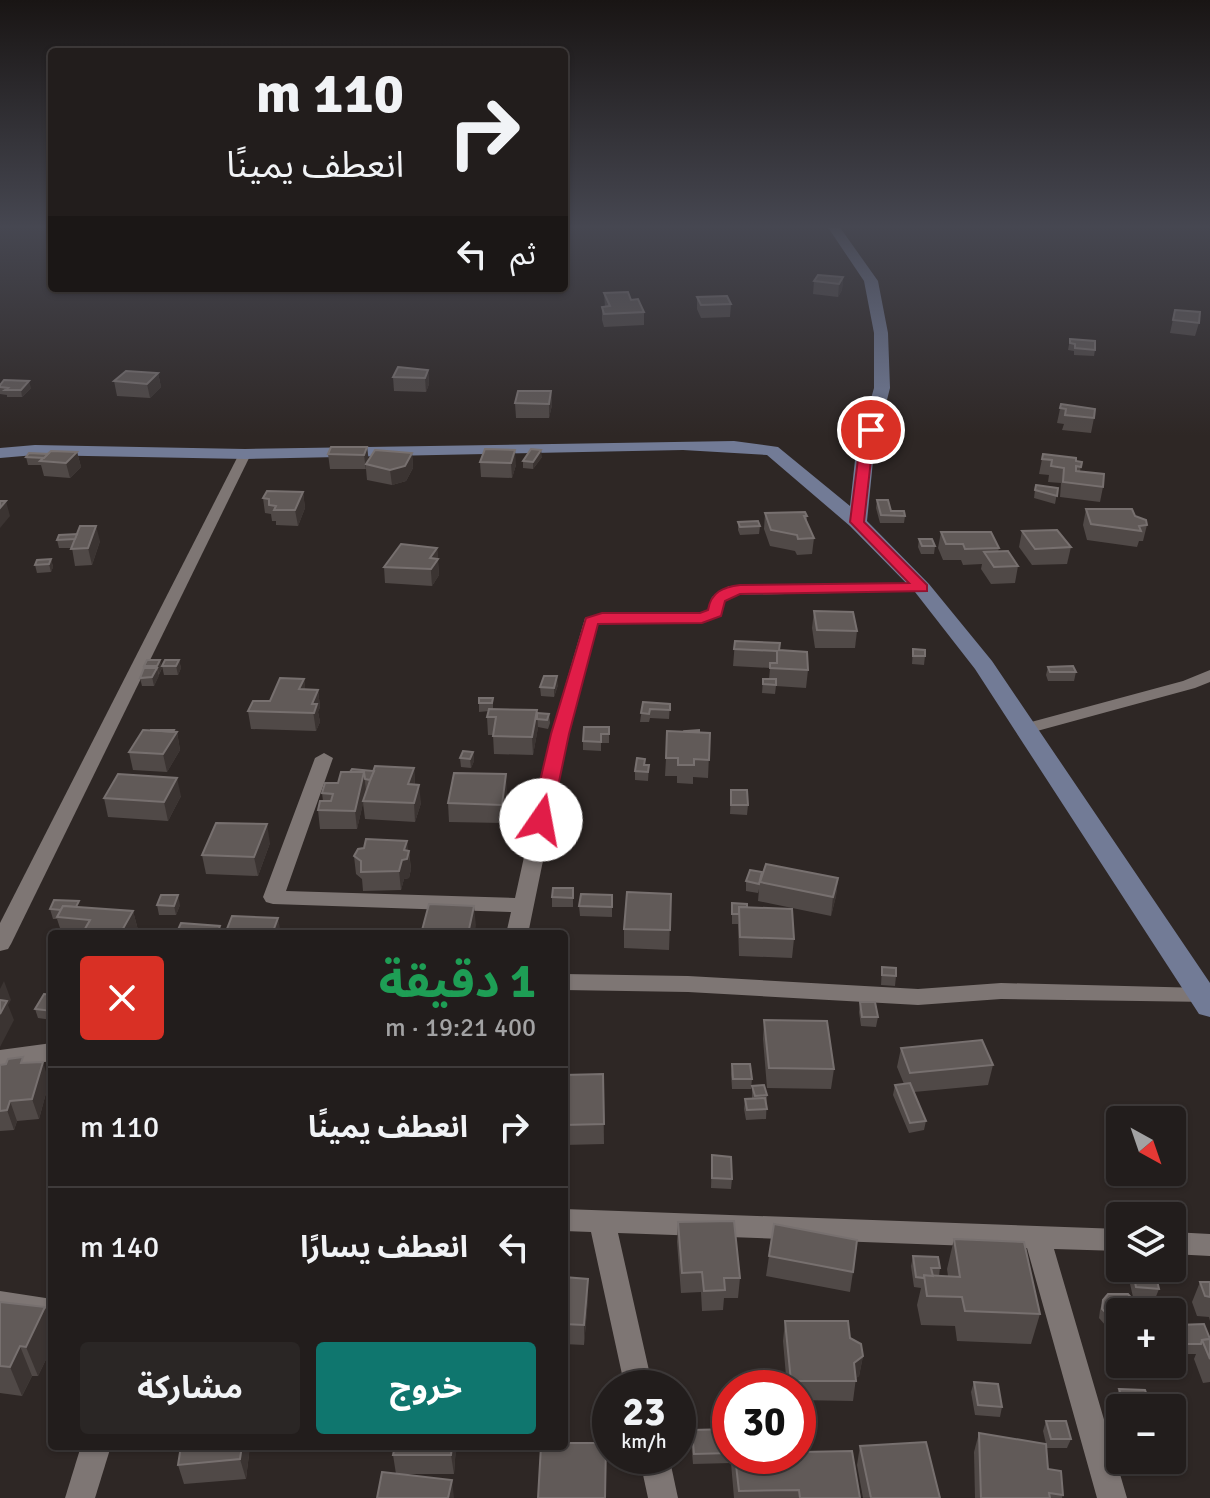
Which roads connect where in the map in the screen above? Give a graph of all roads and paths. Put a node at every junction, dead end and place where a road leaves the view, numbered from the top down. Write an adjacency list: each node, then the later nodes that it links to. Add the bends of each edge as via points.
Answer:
1 (874, 296): 4 (street, via 882,388 865,451)
2 (0, 453): 3 (street)
3 (245, 454): 4 (street, via 734,446 772,451); 11 (street)
4 (857, 522): 5 (street)
5 (922, 588): 7 (street); 9 (street, via 729,591 717,600 715,612 702,618 591,621)
6 (1210, 675): 7 (street)
7 (1026, 729): 13 (street)
8 (324, 758): 9 (street, via 273,897)
9 (522, 905): 10 (street)
10 (518, 930)
11 (0, 944)
12 (568, 982): 13 (street, via 918,997 1001,991)
13 (1207, 1001)
14 (48, 1053): 15 (street)
15 (0, 1059)
16 (568, 1220): 17 (street)
17 (602, 1222): 18 (street); 24 (street)
18 (1037, 1236): 19 (street); 29 (street)
19 (1106, 1239)
20 (1186, 1244): 21 (street)
21 (1210, 1245)
22 (0, 1303): 23 (street)
23 (48, 1310)
24 (635, 1370)
25 (95, 1450): 27 (street)
26 (658, 1474): 28 (street)
27 (80, 1498)
28 (663, 1498)
29 (1112, 1498)

